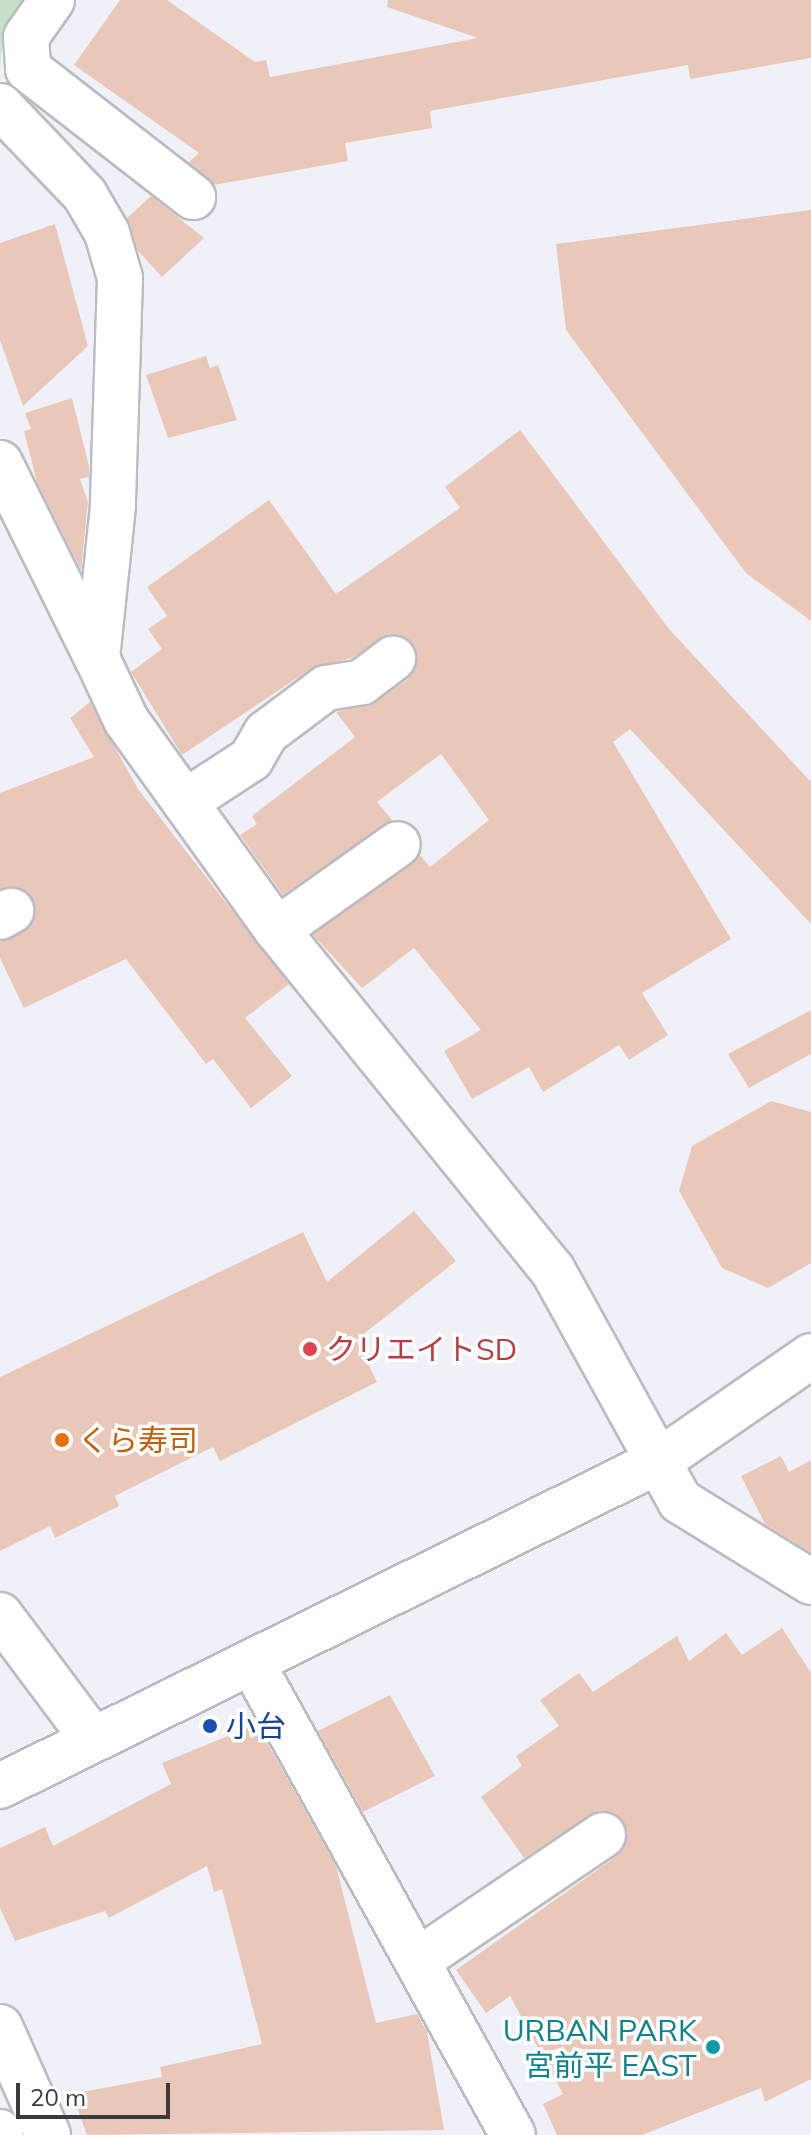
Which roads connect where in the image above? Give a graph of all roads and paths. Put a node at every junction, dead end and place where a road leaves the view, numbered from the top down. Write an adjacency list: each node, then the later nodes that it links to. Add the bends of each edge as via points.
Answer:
1 (52, 0): 3 (street, via 26,37 28,69)
2 (0, 106): 5 (street, via 85,195 107,233 120,278 113,506)
3 (193, 197)
4 (0, 463): 5 (street)
5 (97, 658): 7 (street, via 126,720)
6 (393, 659): 7 (street, via 362,682 326,688 266,733 251,759)
7 (185, 802): 9 (street)
8 (398, 844): 9 (street)
9 (277, 930): 11 (street, via 552,1269)
10 (811, 1356): 11 (street)
11 (659, 1461): 12 (street, via 680,1501); 14 (street)
12 (811, 1582)
13 (0, 1615): 15 (street)
14 (252, 1663): 15 (street); 18 (street)
15 (92, 1738): 16 (street)
16 (0, 1786)
17 (603, 1835): 18 (street)
18 (420, 1959): 21 (street)
19 (0, 2027): 20 (street)
20 (48, 2135)
21 (513, 2135)

